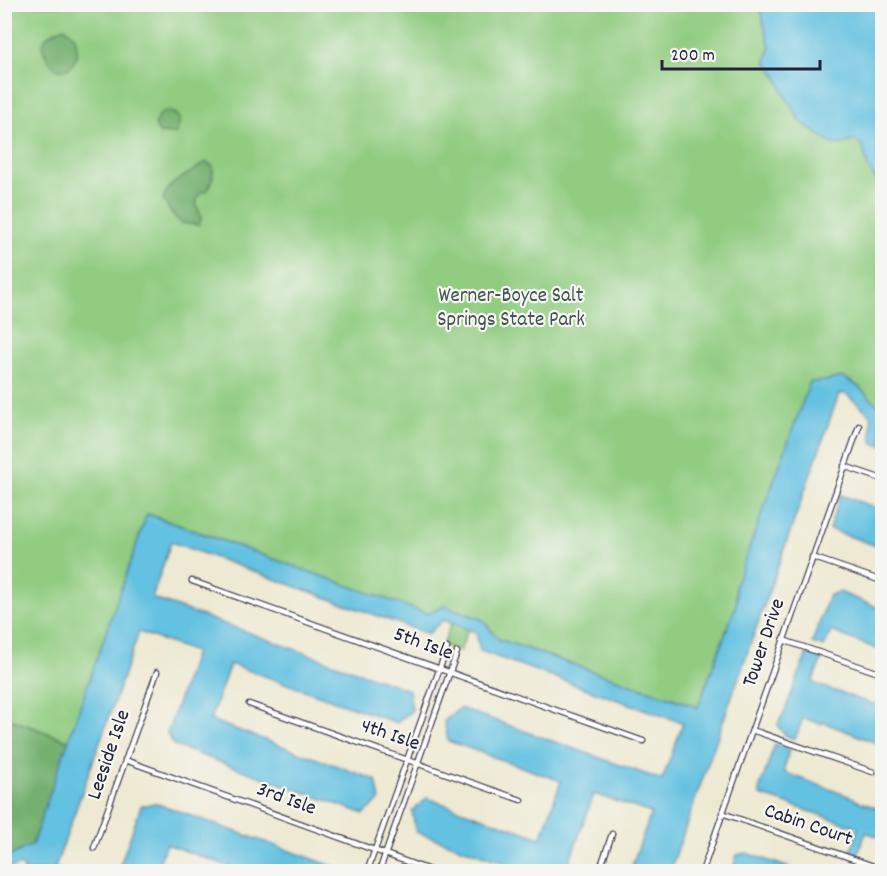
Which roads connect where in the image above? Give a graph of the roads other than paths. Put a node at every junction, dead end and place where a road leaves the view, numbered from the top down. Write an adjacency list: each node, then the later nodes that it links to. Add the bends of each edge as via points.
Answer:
1 (859, 426): 2 (street, Tower Drive)
2 (844, 466): 3 (street); 4 (street, Tower Drive)
3 (882, 479)
4 (813, 557): 6 (street); 7 (street, Tower Drive)
5 (192, 581): 10 (street, 5th Isle)
6 (882, 581)
7 (783, 640): 13 (street); 15 (street, Tower Drive)
8 (447, 648): 10 (street)
9 (457, 652): 12 (street)
10 (439, 668): 12 (street, 5th Isle); 17 (street)
11 (157, 672): 18 (street, Leeside Isle)
12 (450, 672): 16 (street, 5th Isle); 19 (street)
13 (882, 674)
14 (249, 704): 17 (street, 4th Isle)
15 (752, 730): 20 (street); 22 (street, Tower Drive)
16 (642, 741)
17 (407, 759): 19 (street, 4th Isle); 25 (street)
18 (125, 760): 24 (street, Leeside Isle); 25 (street, 3rd Isle)
19 (417, 763): 21 (street, 4th Isle); 26 (street)
20 (873, 772)
21 (521, 800)
22 (722, 813): 27 (street, Cabin Court); 32 (street, Tower Drive)
23 (612, 834): 31 (street)
24 (94, 848)
25 (374, 850): 26 (street, 3rd Isle); 28 (street)
26 (385, 854): 29 (street); 30 (street, 3rd Isle)
27 (882, 869)
28 (367, 872)
29 (379, 872)
30 (435, 872)
31 (599, 872)
32 (702, 872)

